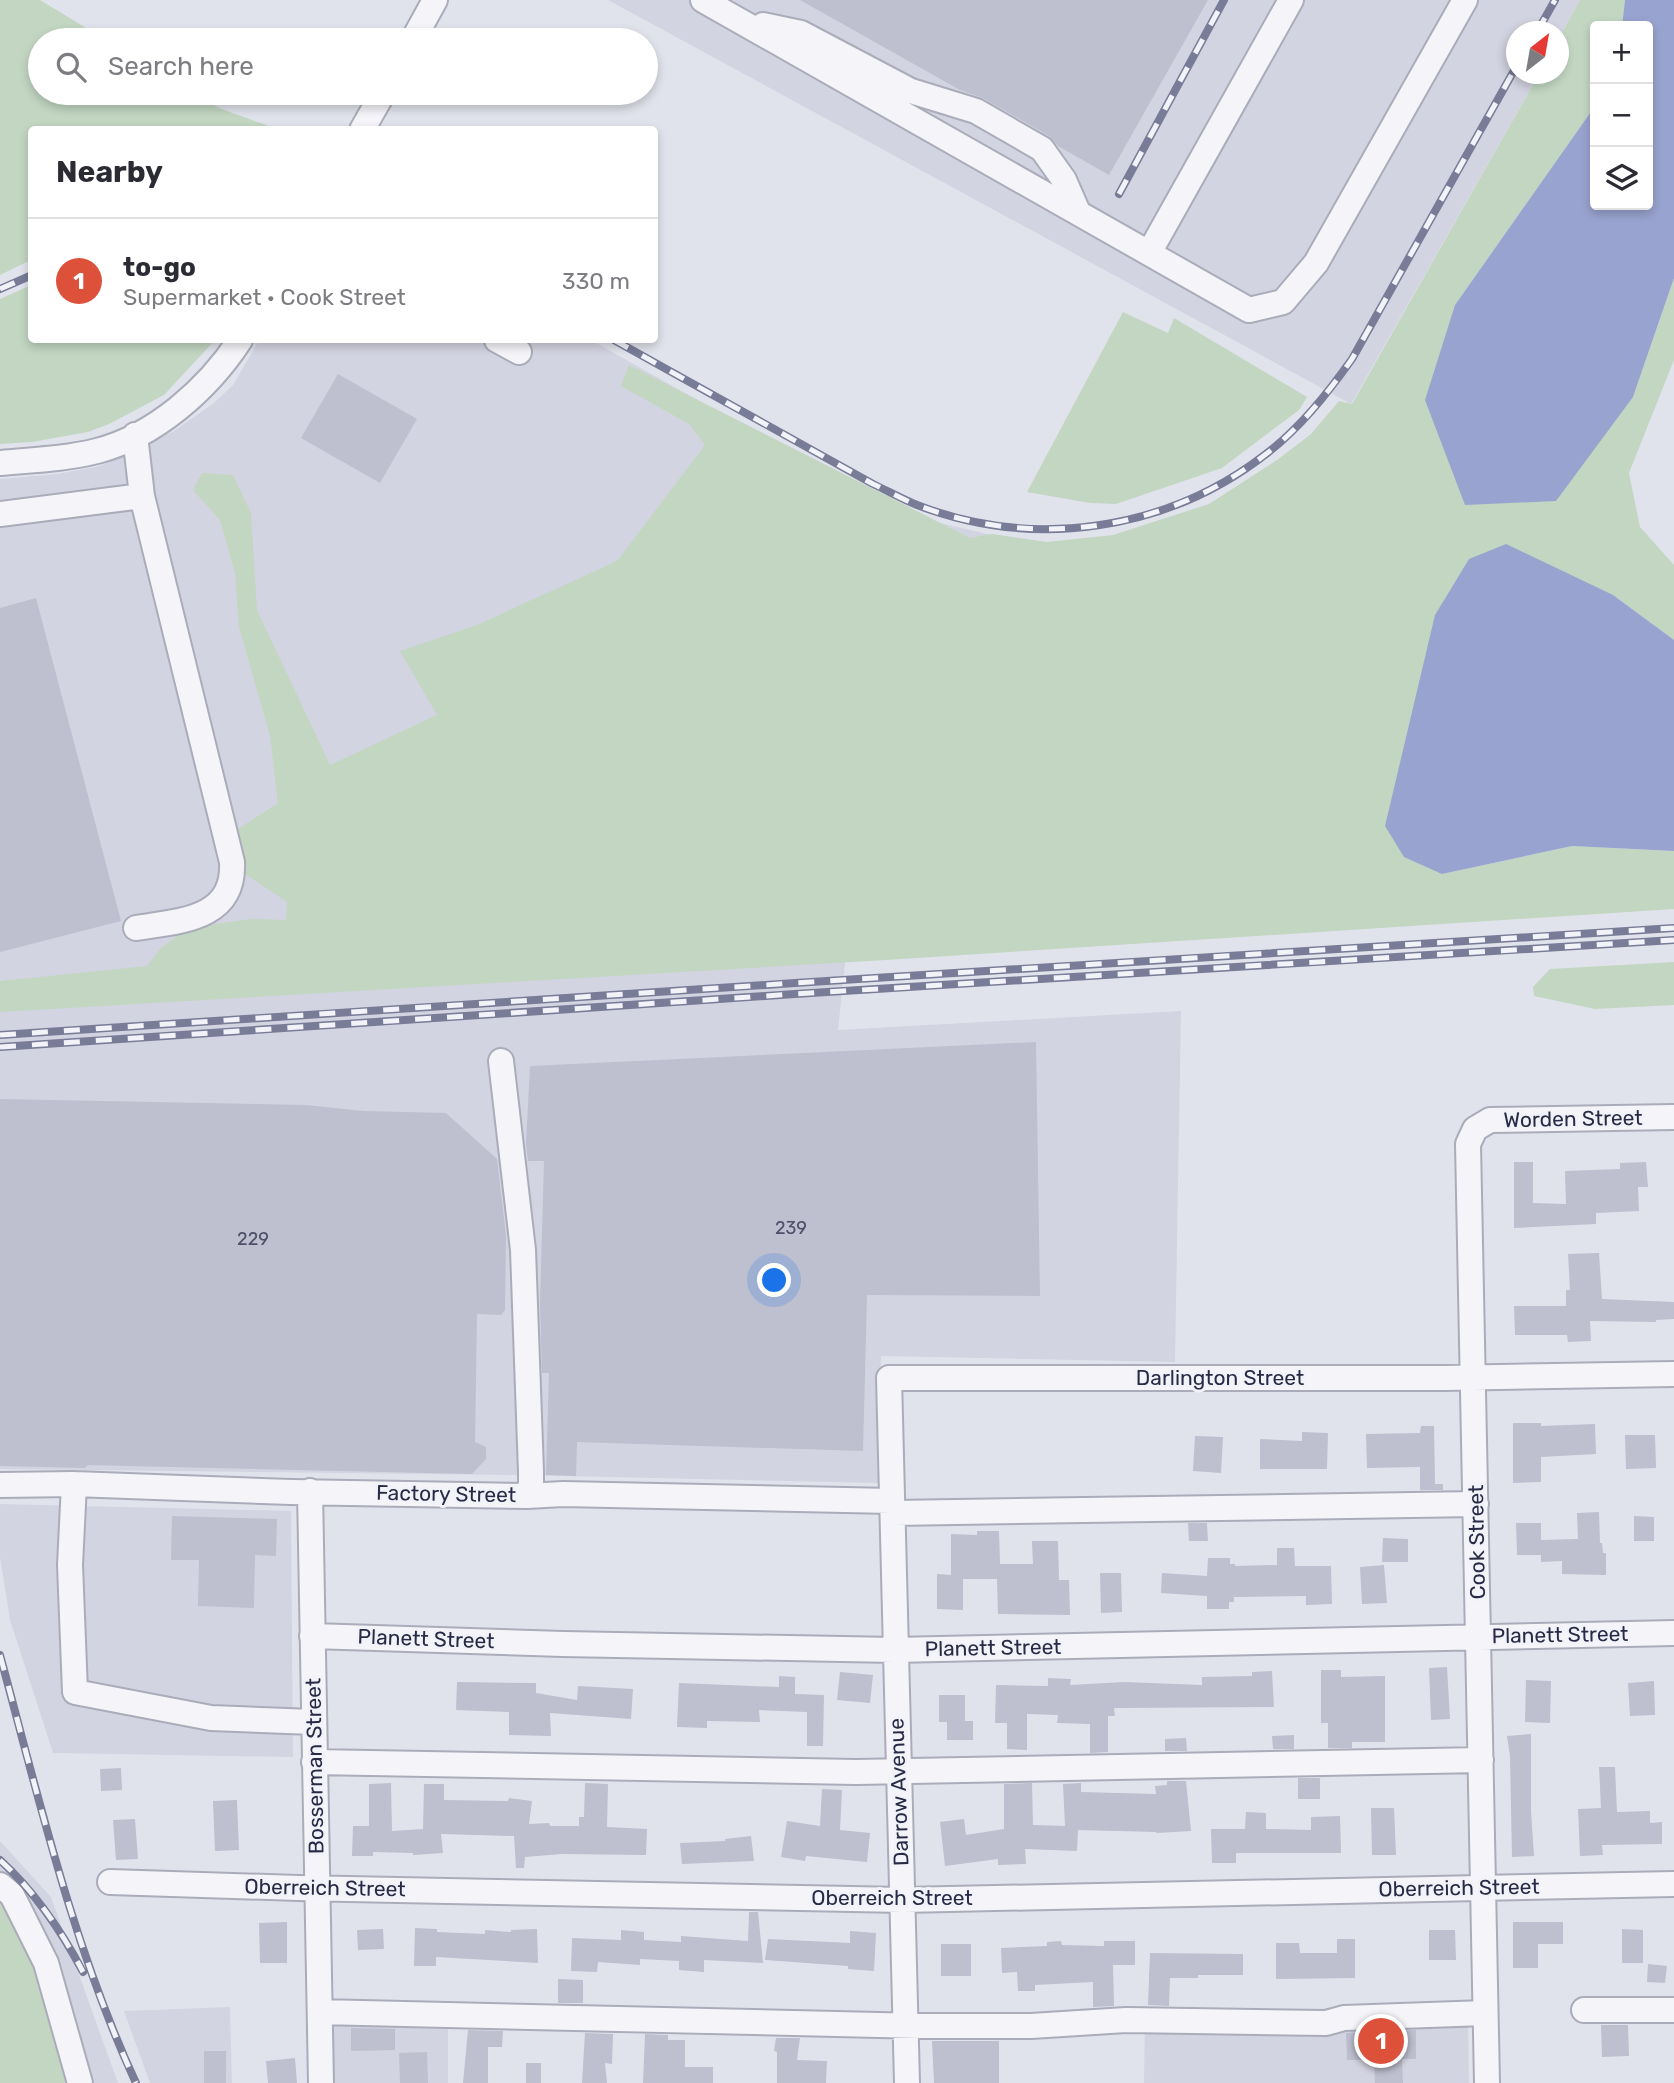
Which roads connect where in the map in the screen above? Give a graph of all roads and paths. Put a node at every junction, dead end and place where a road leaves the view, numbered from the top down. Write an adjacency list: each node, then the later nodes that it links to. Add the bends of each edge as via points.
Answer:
1 (703, 0): 5 (street)
2 (1291, 0): 10 (street)
3 (1465, 0): 10 (street, via 1316,263 1283,302 1249,310)
4 (431, 8): 6 (street)
5 (738, 20): 9 (street); 9 (street, via 800,33 911,91 976,110 1042,149 1064,180)
6 (420, 28)
7 (376, 105): 8 (street)
8 (364, 126)
9 (1078, 212): 10 (street)
10 (1149, 253)
11 (238, 343): 14 (street, via 204,385 173,413)
12 (502, 343): 13 (street)
13 (519, 352)
14 (135, 435): 15 (street, via 100,450 62,458); 16 (street)
15 (0, 463)
16 (142, 496): 17 (street); 18 (street, via 232,876 220,902 206,913)
17 (0, 514)
18 (136, 928)
19 (501, 1061): 27 (street, via 523,1250 531,1472)
20 (1674, 1117): 21 (street, Worden Street, via 1490,1120)
21 (1475, 1129): 23 (street, Cook Street, via 1468,1144)
22 (1674, 1374): 23 (street, Darlington Street)
23 (1471, 1377): 28 (street, Cook Street); 29 (street, Darlington Street, via 889,1378)
24 (74, 1484): 25 (street, Factory Street); 26 (street, Factory Street); 34 (street, via 70,1565 75,1692 211,1718)
25 (0, 1485)
26 (310, 1491): 27 (street, Factory Street); 31 (street, Bosserman Street)
27 (527, 1496): 29 (street, Factory Street)
28 (1476, 1504): 29 (street, Factory Street); 32 (street, Cook Street)
29 (892, 1507): 33 (street, Darrow Avenue)
30 (1674, 1633): 32 (street, Planett Street)
31 (312, 1636): 33 (street, Planett Street); 34 (street, Bosserman Street)
32 (1479, 1637): 33 (street, Planett Street); 35 (street, Cook Street)
33 (895, 1650): 37 (street, Darrow Avenue)
34 (313, 1722): 36 (street, Bosserman Street)
35 (1481, 1760): 37 (street); 42 (street, Cook Street)
36 (314, 1762): 37 (street); 41 (street, Bosserman Street)
37 (899, 1770): 43 (street, Darrow Avenue)
38 (110, 1882): 41 (street, Oberreich Street)
39 (1674, 1884): 42 (street, Oberreich Street)
40 (0, 1885): 49 (street, via 12,1895 46,1964)
41 (317, 1887): 43 (street, Oberreich Street); 46 (street, Bosserman Street)
42 (1483, 1887): 43 (street, Oberreich Street); 47 (street, Cook Street)
43 (903, 1900): 48 (street, Darrow Avenue)
44 (1584, 2010): 45 (street)
45 (1674, 2010)
46 (320, 2012): 48 (street); 50 (street, Bosserman Street)
47 (1485, 2013): 48 (street, via 1326,2022 1126,2020); 52 (street, Cook Street)
48 (906, 2026): 51 (street, Darrow Avenue)
49 (80, 2083)
50 (321, 2083)
51 (907, 2083)
52 (1486, 2083)

